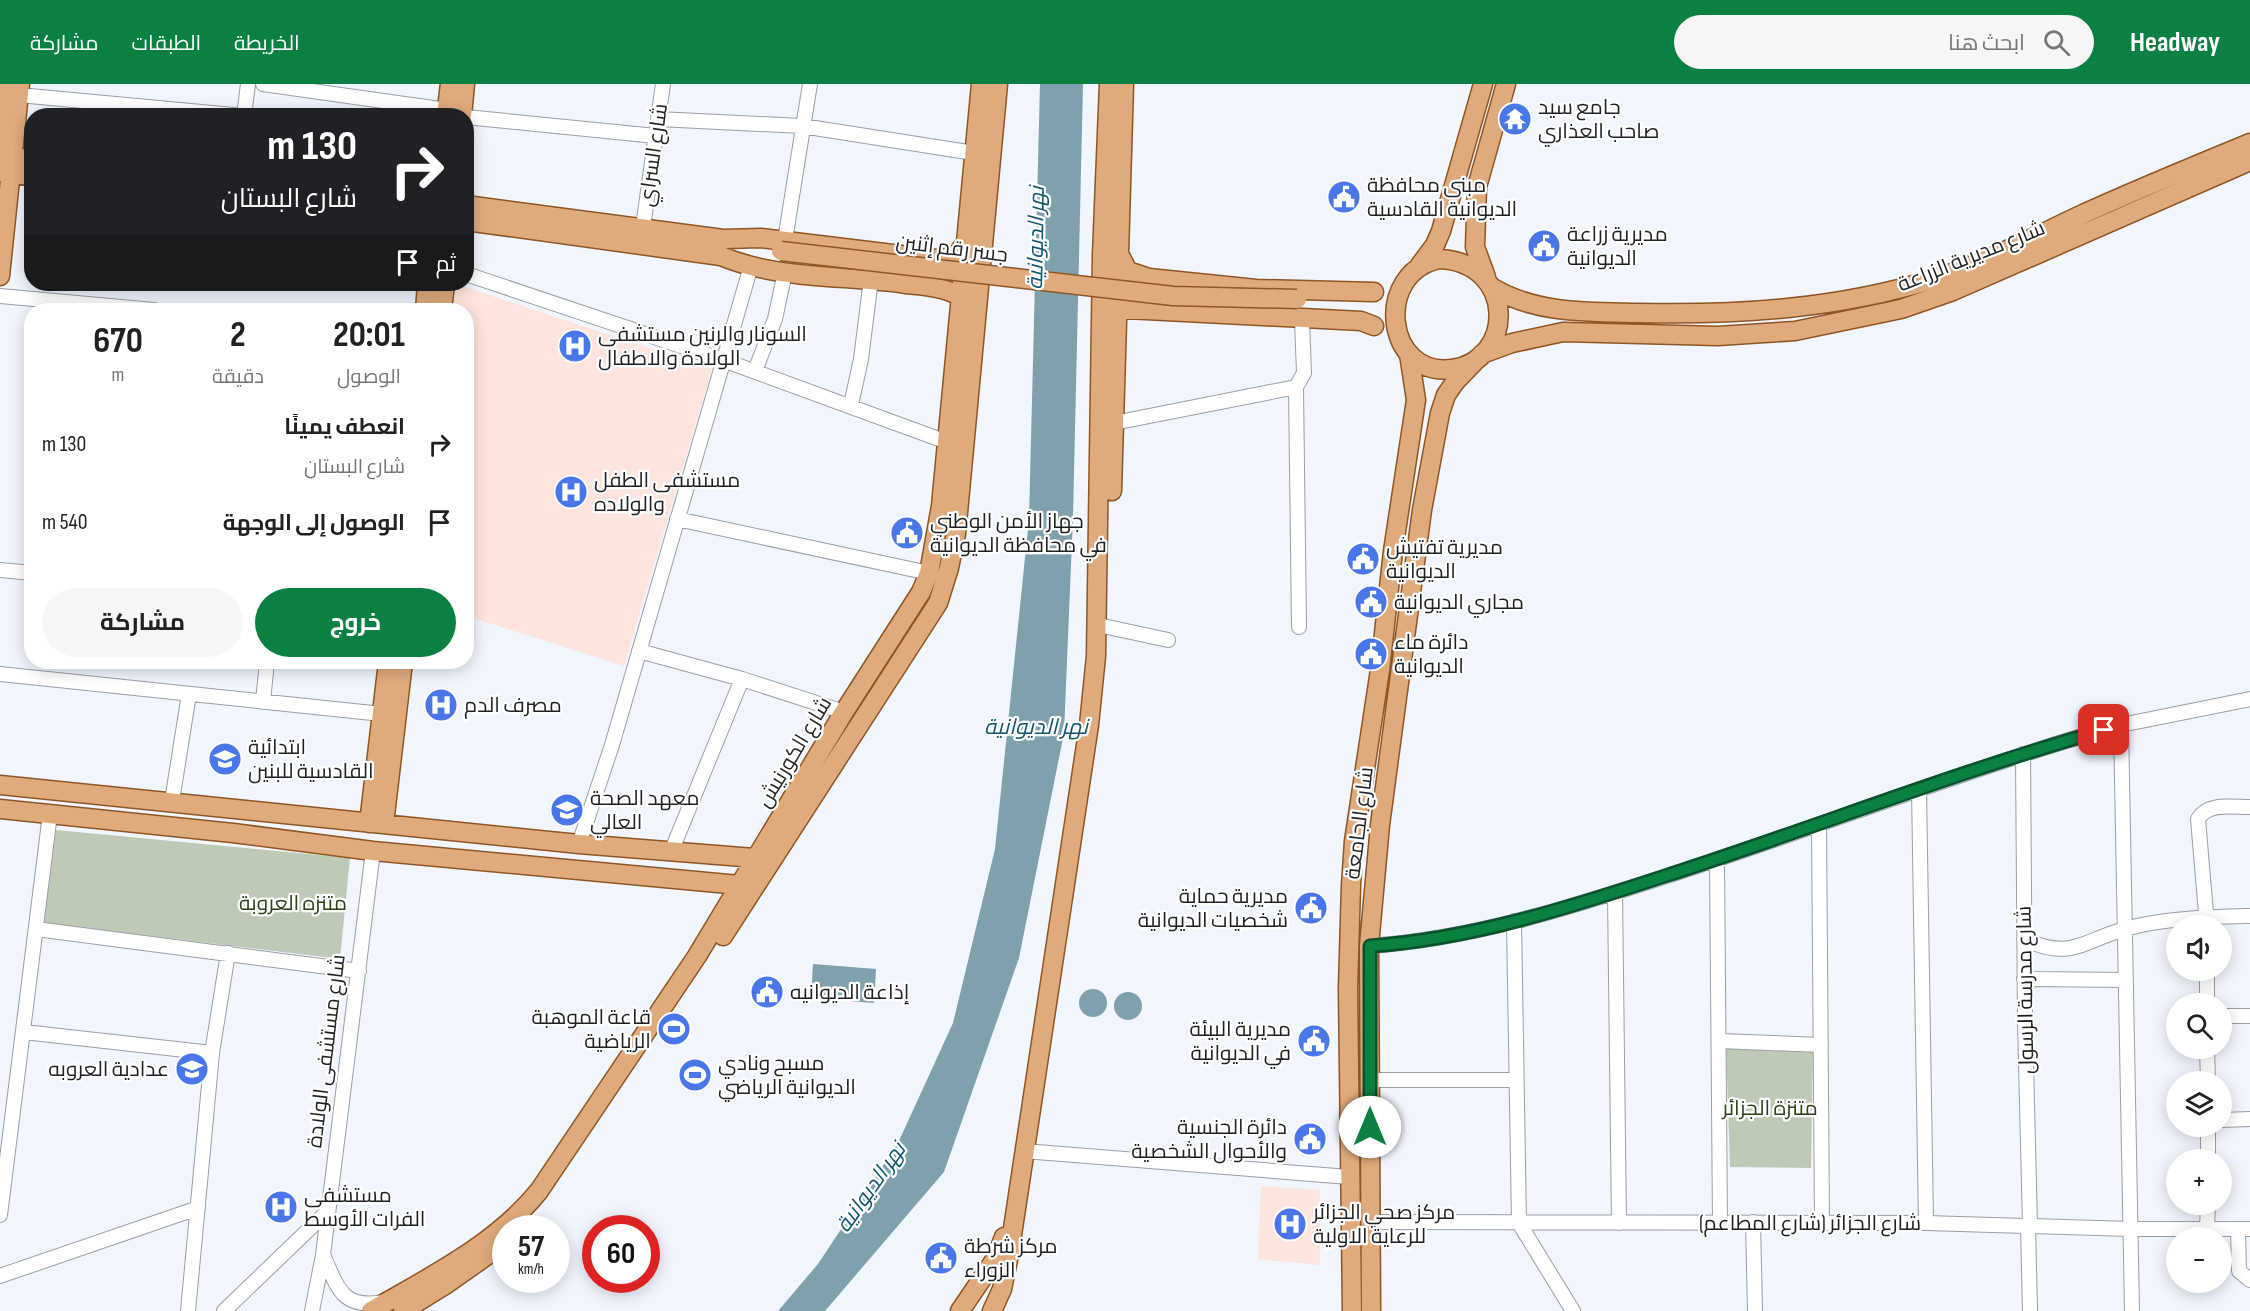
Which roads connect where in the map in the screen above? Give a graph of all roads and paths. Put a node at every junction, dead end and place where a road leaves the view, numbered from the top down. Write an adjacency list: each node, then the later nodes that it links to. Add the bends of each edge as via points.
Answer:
1 (248, 84): 15 (street)
2 (263, 84): 16 (street)
3 (450, 84): 17 (main road)
4 (465, 84): 18 (main road)
5 (663, 84): 20 (street, شارع السراي)
6 (810, 84): 21 (street)
7 (981, 84): 24 (main road, شارع الكورنيش)
8 (998, 84): 60 (main road, شارع الكورنيش)
9 (1109, 84): 36 (main road)
10 (1124, 84): 36 (main road)
11 (1483, 84): 38 (main road, via 1441,231)
12 (1506, 84): 44 (main road, via 1477,187 1475,247)
13 (10, 90): 14 (street); 26 (main road)
14 (172, 108)
15 (245, 108)
16 (413, 108)
17 (451, 108)
18 (454, 108)
19 (474, 118): 22 (street)
20 (658, 119): 21 (street); 22 (street, شارع السراي)
21 (802, 126): 24 (street); 37 (street)
22 (656, 136): 33 (street, شارع السراي)
23 (2250, 143): 29 (main road, شارع مديرية الزراعة)
24 (974, 153): 34 (main road, شارع الكورنيش)
25 (24, 160): 26 (main road)
26 (5, 162): 28 (main road); 40 (main road)
27 (2250, 162): 31 (main road, شارع مديرية الزراعة)
28 (24, 172)
29 (2119, 198): 31 (main road); 44 (main road, شارع مديرية الزراعة, via 1978,263 1934,279 1846,301 1716,315 1619,312 1534,306)
30 (474, 206): 33 (main road)
31 (2127, 216): 52 (main road, شارع مديرية الزراعة, via 1953,291 1846,322 1795,331 1719,336 1563,332 1512,343)
32 (474, 222): 35 (main road, via 577,238)
33 (643, 227): 35 (main road)
34 (967, 241): 37 (main road, via 955,257 934,259); 47 (main road, شارع الكورنيش)
35 (722, 247): 37 (main road); 39 (main road)
36 (1111, 254): 45 (main road, via 1128,271 1149,278 1256,289); 49 (main road)
37 (785, 256): 39 (main road); 42 (main road); 50 (main road, جسر رقم إثنين, via 1099,297); 54 (street, via 776,319)
38 (1420, 265): 43 (main road); 44 (main road, via 1450,260 1474,268)
39 (751, 266): 53 (street)
40 (0, 276)
41 (474, 277): 53 (street)
42 (871, 279): 47 (main road, via 945,290); 56 (street)
43 (1405, 280): 45 (main road); 51 (main road, via 1394,311)
44 (1490, 282): 52 (main road, via 1499,316 1491,342)
45 (1374, 292): 50 (main road)
46 (0, 296): 48 (street)
47 (960, 297): 58 (main road, شارع الكورنيش)
48 (64, 303)
49 (1109, 308): 50 (main road); 57 (main road); 70 (main road)
50 (1299, 310): 51 (main road, via 1340,312 1364,319); 55 (street, via 1304,373)
51 (1407, 352): 52 (main road, via 1421,363 1443,369 1460,367); 104 (main road, شارع الجامعة, via 1415,383 1414,410)
52 (1480, 356): 106 (main road, شارع الجامعة, via 1455,382 1440,413 1422,510)
53 (726, 360): 54 (street); 59 (street)
54 (755, 371): 56 (street)
55 (1296, 387): 57 (street); 67 (street)
56 (851, 405): 58 (street)
57 (1114, 423): 66 (main road, via 1108,598)
58 (947, 442): 60 (main road, شارع الكورنيش)
59 (676, 519): 63 (street); 69 (street)
60 (947, 531): 63 (main road, شارع الكورنيش); 65 (main road, شارع الكورنيش, via 949,568)
61 (0, 570): 62 (street)
62 (24, 572)
63 (928, 573): 64 (main road, شارع الكورنيش)
64 (921, 592): 65 (main road); 79 (main road, شارع الكورنيش)
65 (938, 603): 84 (main road, شارع الكورنيش)
66 (1103, 626): 68 (street); 70 (main road)
67 (1299, 627)
68 (1168, 640)
69 (639, 651): 75 (street); 98 (street)
70 (1096, 656): 133 (main road)
71 (266, 669): 78 (street)
72 (387, 669): 80 (main road)
73 (402, 669): 93 (main road)
74 (0, 674): 76 (street)
75 (742, 679): 79 (street); 100 (street)
76 (189, 694): 78 (street); 87 (street)
77 (2250, 699): 81 (street)
78 (263, 701): 80 (street)
79 (844, 712): 82 (main road, شارع الكورنيش)
80 (382, 714): 93 (main road)
81 (2121, 725): 83 (street); 114 (street)
82 (823, 746): 84 (main road); 101 (main road, شارع الكورنيش)
83 (2023, 754): 86 (street); 115 (street, شارع مدرسة الرسول)
84 (842, 755): 101 (main road, شارع الكورنيش)
85 (0, 785): 87 (main road)
86 (1920, 789): 94 (street); 143 (street)
87 (172, 801): 88 (main road)
88 (206, 806): 90 (main road); 95 (main road, via 213,812 214,822)
89 (2250, 807): 108 (street, via 2214,807 2198,819)
90 (235, 808): 93 (main road); 96 (main road, via 226,812 224,819 225,827)
91 (0, 809): 92 (main road)
92 (50, 814): 95 (main road); 113 (street)
93 (376, 823): 97 (main road)
94 (1819, 825): 102 (street); 127 (street)
95 (199, 829): 96 (main road)
96 (233, 833): 99 (main road)
97 (536, 839): 98 (main road); 103 (main road)
98 (579, 844): 100 (main road)
99 (373, 852): 103 (main road); 118 (street, شارع مستشفى الولادة)
100 (671, 852): 101 (main road)
101 (766, 859): 105 (main road, شارع الكورنيش)
102 (1717, 860): 107 (street); 126 (street)
103 (534, 867): 105 (main road)
104 (1350, 885): 106 (main road); 121 (main road, شارع الجامعة)
105 (748, 886): 139 (main road, شارع الكورنيش, via 588,1143); 157 (main road, شارع الكورنيش, via 528,1204 483,1243)
106 (1373, 888): 116 (main road, شارع الجامعة)
107 (1615, 893): 111 (street); 145 (street)
108 (2205, 915)
109 (2250, 916): 110 (street)
110 (2232, 918)
111 (1514, 921): 116 (street, via 1443,938); 130 (street)
112 (2166, 925): 114 (street)
113 (36, 929): 117 (street); 125 (street)
114 (2125, 929): 115 (street, via 2085,946 2047,950); 120 (street)
115 (2024, 939): 119 (street, شارع مدرسة الرسول)
116 (1370, 946): 122 (main road, شارع الجامعة)
117 (228, 953): 118 (street); 128 (street)
118 (358, 971): 137 (street, شارع مستشفى الولادة)
119 (2024, 979): 120 (street); 147 (street, شارع مدرسة الرسول)
120 (2126, 980): 148 (street)
121 (1348, 988): 122 (main road); 134 (main road, شارع الجامعة)
122 (1370, 990): 129 (main road, شارع الجامعة)
123 (2232, 1016): 124 (street)
124 (2250, 1016)
125 (24, 1032): 128 (street); 138 (street)
126 (1720, 1041): 127 (street); 146 (street)
127 (1821, 1045): 142 (street)
128 (212, 1053): 136 (street)
129 (1370, 1080): 130 (street); 140 (main road, شارع الجامعة)
130 (1515, 1080): 144 (street)
131 (2250, 1119): 132 (street)
132 (2232, 1120)
133 (1024, 1151): 134 (street); 135 (main road)
134 (1349, 1177): 167 (main road, شارع الجامعة)
135 (1019, 1192): 156 (main road); 164 (main road, via 996,1258)
136 (198, 1208): 153 (street); 159 (street)
137 (328, 1210): 152 (street, شارع مستشفى الولادة); 158 (street)
138 (0, 1215)
139 (533, 1215)
140 (1370, 1222): 144 (street, شارع الجزائر (شارع المطاعم)); 168 (main road, شارع الجامعة)
141 (1753, 1222): 142 (street, شارع الجزائر (شارع المطاعم)); 146 (street, شارع الجزائر (شارع المطاعم)); 170 (street)
142 (1822, 1222): 143 (street, شارع الجزائر (شارع المطاعم))
143 (1926, 1222): 147 (street, شارع الجزائر (شارع المطاعم))
144 (1519, 1223): 145 (street, شارع الجزائر (شارع المطاعم)); 169 (street)
145 (1619, 1223): 146 (street, شارع الجزائر (شارع المطاعم))
146 (1720, 1223)
147 (2029, 1226): 148 (street, شارع الجزائر (شارع المطاعم)); 171 (street, شارع مدرسة الرسول)
148 (2130, 1229): 149 (street, شارع الجزائر (شارع المطاعم)); 172 (street)
149 (2166, 1229)
150 (2244, 1229): 154 (street, via 2237,1263 2239,1271)
151 (492, 1252): 155 (main road, شارع الكورنيش)
152 (323, 1256): 157 (street, via 337,1285 352,1301); 161 (street, شارع مستشفى الولادة)
153 (0, 1276)
154 (2250, 1280)
155 (448, 1283): 157 (main road, شارع الكورنيش); 163 (main road)
156 (1002, 1289): 165 (main road); 166 (main road)
157 (396, 1306): 162 (main road, شارع الكورنيش)
158 (228, 1307): 160 (street)
159 (188, 1311)
160 (211, 1311)
161 (312, 1311)
162 (372, 1311)
163 (424, 1311)
164 (960, 1311)
165 (992, 1311)
166 (1005, 1311)
167 (1352, 1311)
168 (1371, 1311)
169 (1573, 1311)
170 (1755, 1311)
171 (2030, 1311)
172 (2132, 1311)

